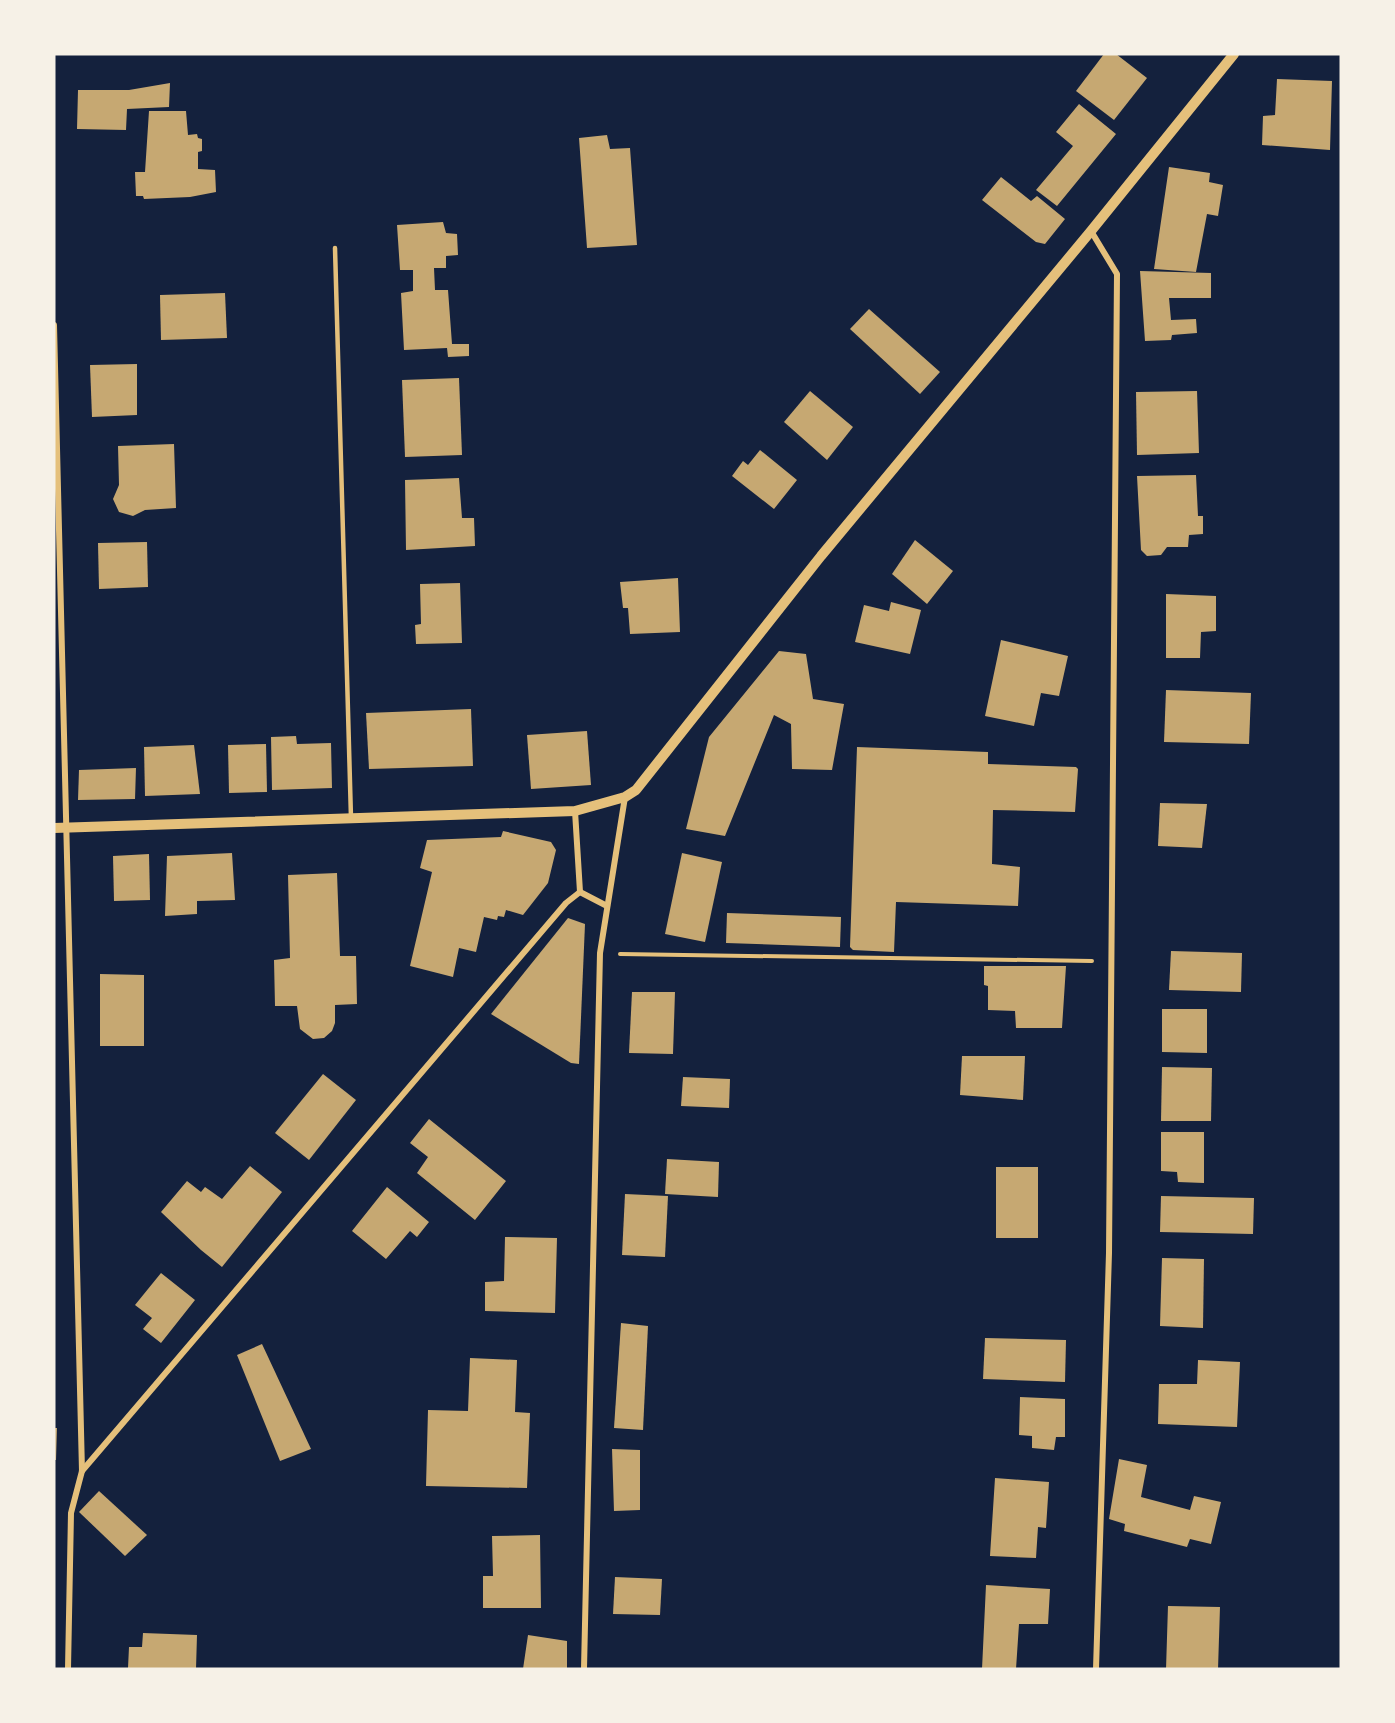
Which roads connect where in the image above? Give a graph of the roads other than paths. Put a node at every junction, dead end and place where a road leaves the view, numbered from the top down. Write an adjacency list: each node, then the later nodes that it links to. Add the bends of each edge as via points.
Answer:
1 (1234, 54): 2 (street)
2 (1091, 231): 5 (street, via 821,556 636,790); 15 (street, via 1117,274 1109,1253)
3 (335, 248): 7 (lane)
4 (54, 325): 8 (street)
5 (624, 797): 6 (street); 11 (street)
6 (575, 811): 7 (street); 10 (street)
7 (351, 818): 8 (street)
8 (66, 827): 9 (street); 12 (street)
9 (54, 828)
10 (580, 892): 11 (street); 12 (street, via 558,912)
11 (607, 906): 14 (street, via 600,953)
12 (82, 1471): 13 (street, via 71,1513)
13 (68, 1669)
14 (584, 1669)
15 (1096, 1669)

